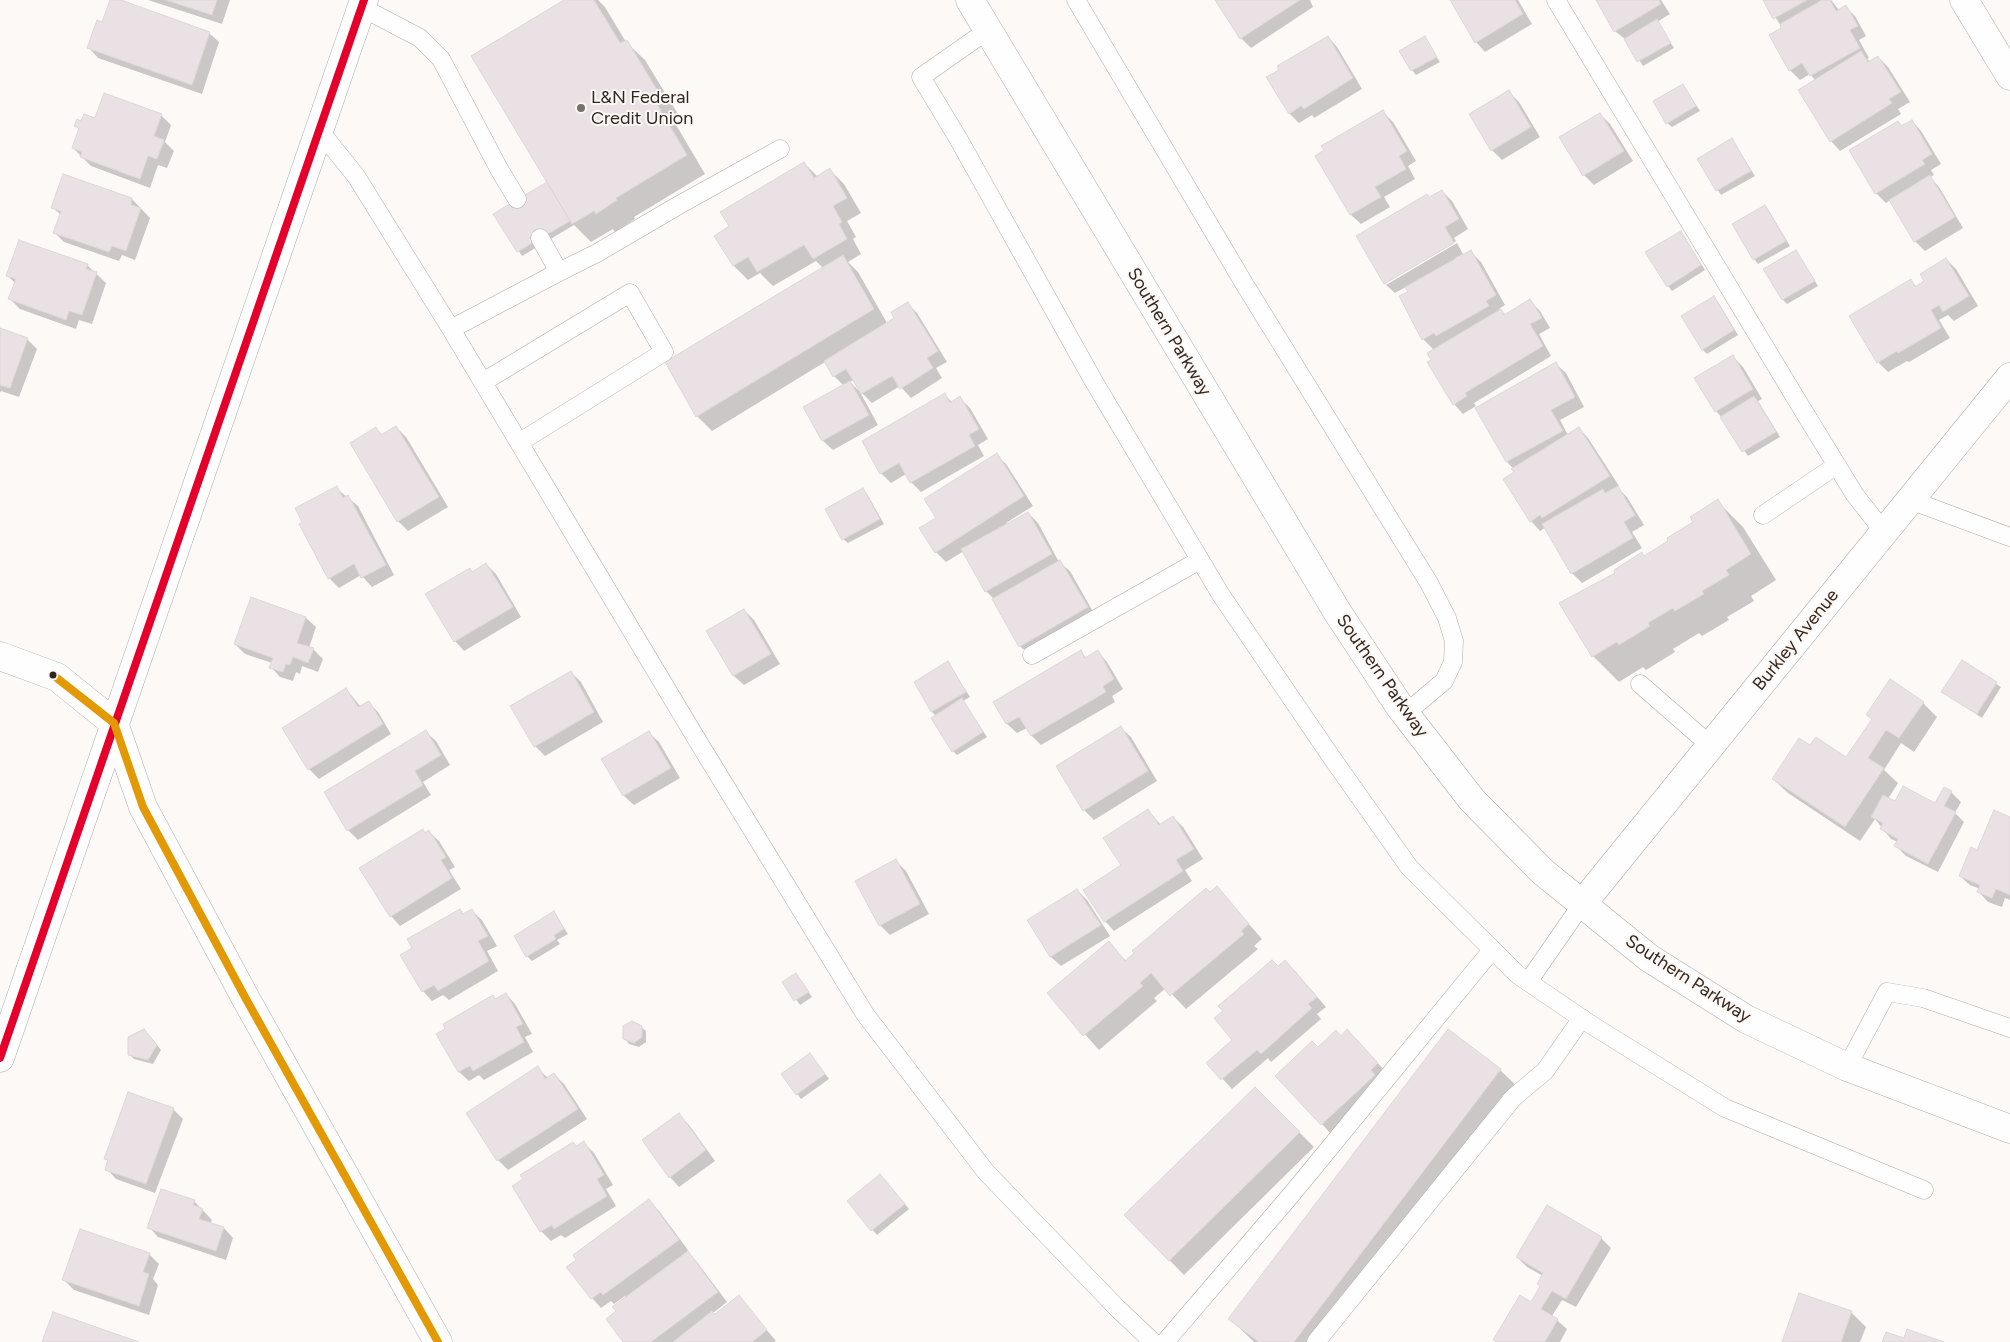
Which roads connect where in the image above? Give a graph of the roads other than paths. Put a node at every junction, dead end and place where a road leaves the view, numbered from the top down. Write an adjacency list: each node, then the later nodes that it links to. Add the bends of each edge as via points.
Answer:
1 (970, 0): 6 (street, Southern Parkway)
2 (1076, 0): 26 (lane, via 1245,285 1429,583 1447,618 1454,641 1453,662 1444,681)
3 (1556, 0): 17 (lane)
4 (1964, 0): 7 (street)
5 (362, 4): 8 (street); 10 (lane, via 420,38 441,59)
6 (988, 30): 22 (lane, via 921,77 1093,380); 26 (street, Southern Parkway, via 1338,613)
7 (2008, 68)
8 (319, 130): 13 (lane, via 356,176); 27 (street)
9 (780, 149): 12 (lane)
10 (517, 199)
11 (540, 238): 12 (lane)
12 (559, 272): 13 (lane)
13 (451, 329): 15 (lane)
14 (2010, 377): 18 (street, Burkley Avenue)
15 (483, 382): 16 (lane); 16 (lane, via 630,293 664,352)
16 (520, 442): 39 (lane, via 865,1014 986,1172)
17 (1837, 465): 19 (lane); 20 (lane)
18 (1910, 500): 20 (street, Burkley Avenue); 21 (lane)
19 (1763, 514)
20 (1884, 532): 28 (street, Burkley Avenue)
21 (2010, 537)
22 (1200, 560): 23 (lane); 30 (lane, via 1309,726 1410,867)
23 (1032, 655)
24 (0, 656): 27 (street, via 57,677)
25 (1640, 684): 28 (lane)
26 (1405, 714): 29 (street, Southern Parkway, via 1472,800 1544,872)
27 (114, 722): 34 (street); 38 (street, via 143,807)
28 (1710, 745): 29 (street, Burkley Avenue)
29 (1582, 904): 31 (lane); 35 (street, Southern Parkway, via 1648,958 1746,1019)
30 (1492, 950): 31 (lane); 40 (lane, via 1291,1195)
31 (1528, 982): 32 (lane)
32 (1582, 1018): 37 (lane, via 1725,1108); 41 (lane, via 1545,1071 1513,1098)
33 (2010, 1028): 35 (lane, via 1923,998 1887,992)
34 (0, 1058)
35 (1847, 1067): 36 (street, Southern Parkway)
36 (2010, 1129)
37 (1924, 1190)
38 (438, 1342)
39 (1154, 1342)
40 (1165, 1342)
41 (1316, 1342)

